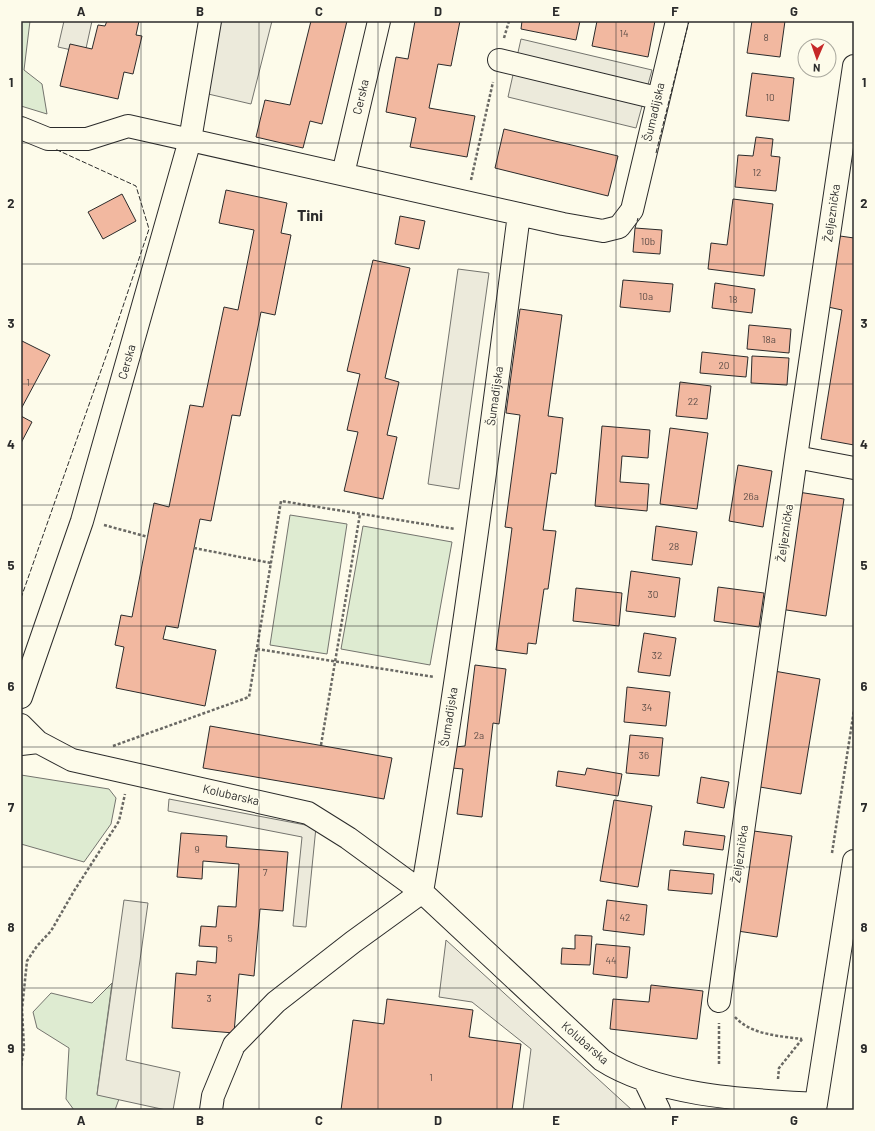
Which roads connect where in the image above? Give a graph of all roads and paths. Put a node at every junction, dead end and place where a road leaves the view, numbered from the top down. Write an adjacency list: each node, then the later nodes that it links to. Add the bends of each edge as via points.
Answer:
1 (210, 21): 9 (street, Cerska)
2 (379, 21): 10 (street, Cerska)
3 (509, 21): 5 (path)
4 (677, 21): 7 (street, Šumadijska)
5 (499, 60): 7 (street); 11 (path)
6 (854, 66): 13 (street, Željeznička)
7 (657, 98): 12 (street, Šumadijska, via 632,210 620,227 602,231)
8 (21, 128): 9 (street, via 48,139 87,139 128,126)
9 (190, 140): 10 (street); 16 (street, Cerska)
10 (343, 174): 11 (street)
11 (465, 202): 12 (street)
12 (519, 214): 33 (street, Šumadijska, via 493,414)
13 (796, 457): 14 (street); 34 (street, Željeznička)
14 (854, 468)
15 (360, 514): 17 (path); 20 (path, via 282,501); 22 (path)
16 (82, 521): 18 (path); 24 (street, Cerska)
17 (461, 530)
18 (148, 537)
19 (194, 548): 20 (path)
20 (271, 563): 21 (path)
21 (257, 650): 22 (path); 29 (path, via 249,697)
22 (334, 662): 23 (path); 28 (path)
23 (440, 678)
24 (21, 697)
25 (854, 710): 31 (path)
26 (21, 725): 27 (street)
27 (30, 743): 30 (street, Kolubarska, via 72,760)
28 (321, 745)
29 (109, 747)
30 (129, 774): 33 (street, Kolubarska, via 308,813 348,838); 39 (path, via 119,821 51,931 27,961 22,1009 24,1048)
31 (831, 857)
32 (854, 861): 42 (street)
33 (422, 892): 40 (street, Kolubarska, via 602,1060); 43 (street, via 276,1002 234,1045 212,1096)
34 (719, 1001): 36 (path, via 742,1026)
35 (804, 1031): 36 (path)
36 (802, 1039): 41 (path, via 779,1068)
37 (719, 1043): 38 (path)
38 (719, 1064)
39 (21, 1066)
40 (645, 1081): 41 (street, Kolubarska, via 701,1093); 44 (street)
41 (775, 1102): 42 (street, Kolubarska)
42 (816, 1107)
43 (211, 1110)
44 (659, 1110)

